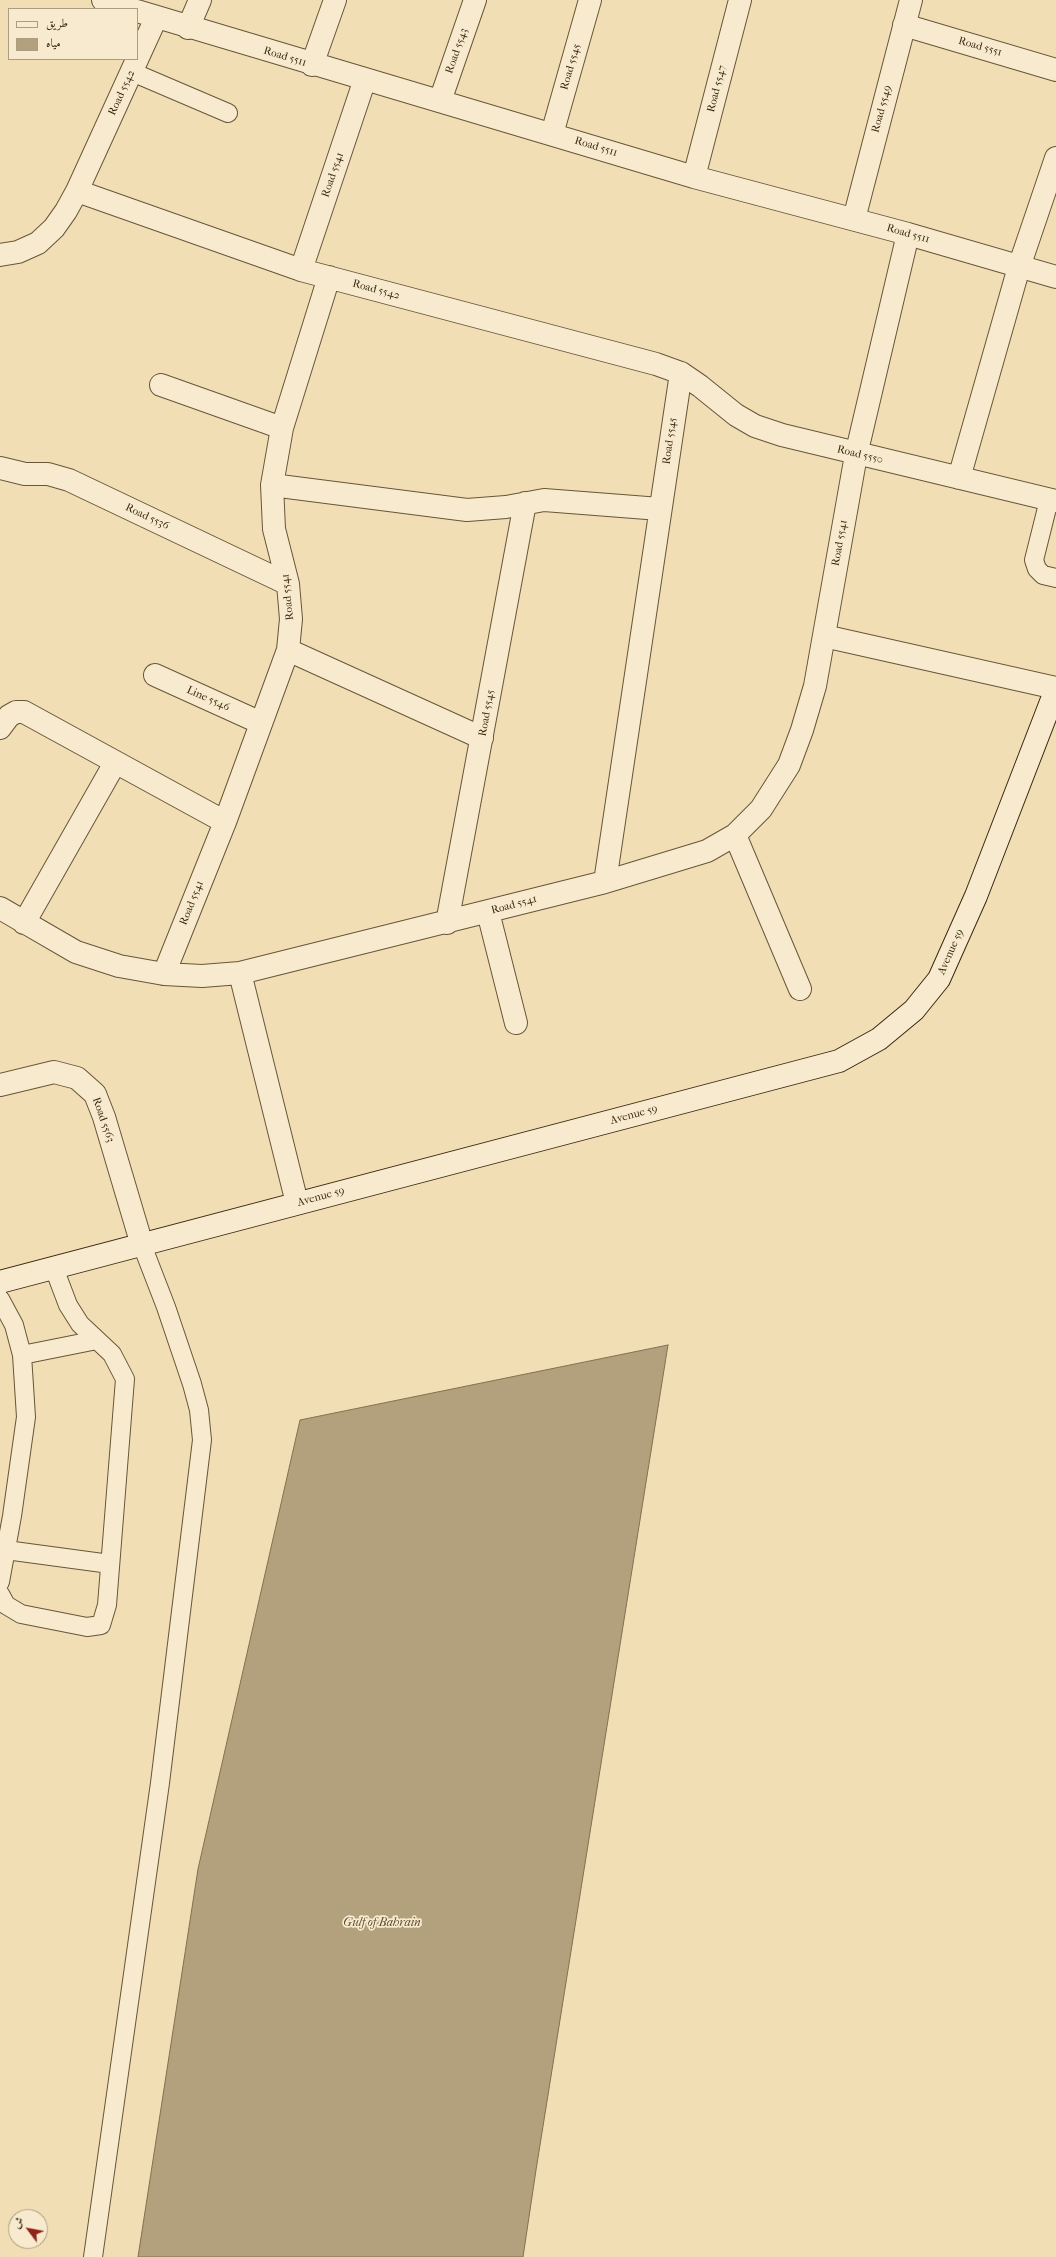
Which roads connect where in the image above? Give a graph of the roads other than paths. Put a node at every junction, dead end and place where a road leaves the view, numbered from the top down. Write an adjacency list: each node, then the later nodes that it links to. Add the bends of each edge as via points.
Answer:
1 (103, 0): 8 (street)
2 (200, 0): 11 (street)
3 (335, 0): 14 (street)
4 (475, 0): 18 (street, Road 5543)
5 (590, 0): 20 (street, Road 5545)
6 (740, 0): 22 (street, Road 5547)
7 (911, 0): 10 (street, Road 5549)
8 (127, 8)
9 (147, 14): 11 (street, Road 5511); 12 (street, Road 5542)
10 (904, 25): 15 (street, Road 5551); 24 (street, Road 5549)
11 (188, 28): 14 (street, Road 5511)
12 (138, 49)
13 (135, 60): 16 (street, Road 5542)
14 (312, 65): 17 (street, Road 5511)
15 (1056, 70)
16 (132, 72): 19 (lane); 23 (street, Road 5542)
17 (365, 79): 18 (street, Road 5511); 28 (street, Road 5541)
18 (440, 101): 20 (street, Road 5511)
19 (228, 113)
20 (552, 134): 22 (street, Road 5511)
21 (1056, 158): 27 (street)
22 (694, 177): 24 (street, Road 5511)
23 (77, 191): 26 (street, Road 5542, via 54,228 38,244 18,252); 28 (street, Road 5542)
24 (854, 219): 25 (street, Road 5511)
25 (908, 234): 27 (street, Road 5511); 34 (street, Road 5541)
26 (0, 255)
27 (1019, 267): 29 (street, Road 5511); 36 (street)
28 (301, 270): 30 (street, Road 5542)
29 (1056, 277)
30 (329, 278): 31 (street, Road 5542, via 648,362); 33 (street, Road 5541)
31 (681, 373): 34 (street, Road 5550, via 736,415 755,426); 40 (street, Road 5545)
32 (161, 385): 33 (street)
33 (282, 428): 37 (street, Road 5541)
34 (856, 455): 36 (street, Road 5550); 43 (street, Road 5541)
35 (0, 468): 42 (street, Road 5536, via 25,474 48,474 69,480)
36 (959, 478): 38 (street, Road 5550)
37 (272, 485): 39 (street, via 467,510 493,509); 42 (street, Road 5541, via 274,529)
38 (1052, 501): 41 (lane, via 1034,560 1037,569 1043,575)
39 (525, 503): 40 (street, via 544,500); 49 (street, Road 5545)
40 (660, 509): 53 (street, Road 5545)
41 (1056, 578)
42 (288, 584): 44 (street, Road 5541, via 291,619)
43 (824, 636): 46 (street); 52 (street, Road 5541, via 815,686 789,765 761,809)
44 (288, 650): 47 (street, Road 5541); 49 (street)
45 (155, 675): 47 (street, Line 5546)
46 (1056, 688): 63 (street, Avenue 59, via 976,896 939,979 914,1010 879,1039 839,1061)
47 (261, 723): 51 (street, Road 5541)
48 (0, 728): 50 (street, via 8,716 24,712)
49 (482, 738): 57 (street, Road 5545)
50 (115, 763): 51 (street); 56 (street)
51 (224, 822): 59 (street, Road 5541)
52 (735, 835): 53 (street, Road 5541, via 707,850); 60 (street)
53 (605, 882): 55 (street, Road 5541)
54 (0, 908): 56 (street, Road 5541)
55 (488, 912): 57 (street, Road 5541); 61 (street)
56 (24, 923): 59 (street, Road 5541, via 76,952 119,966)
57 (447, 923): 58 (street, Road 5541)
58 (240, 973): 59 (street, Road 5541, via 202,976); 63 (street)
59 (164, 974)
60 (800, 989)
61 (516, 1023)
62 (0, 1085): 64 (street, Road 5563, via 54,1072 77,1078 95,1094)
63 (297, 1203): 64 (street, Avenue 59)
64 (142, 1245): 65 (street, Avenue 59); 74 (lane, via 192,1384 199,1410 202,1440 160,1783)
65 (54, 1268): 66 (street, Avenue 59); 68 (lane, via 68,1305 80,1324)
66 (0, 1282)
67 (0, 1299): 69 (lane, via 14,1325)
68 (97, 1340): 69 (lane); 71 (lane, via 112,1354 125,1379)
69 (22, 1355): 70 (lane, via 26,1417)
70 (6, 1550): 71 (lane); 72 (lane)
71 (110, 1564): 73 (lane, via 107,1605 101,1625 87,1627 21,1614 6,1605)
72 (0, 1582)
73 (0, 1594)
74 (94, 2257)

